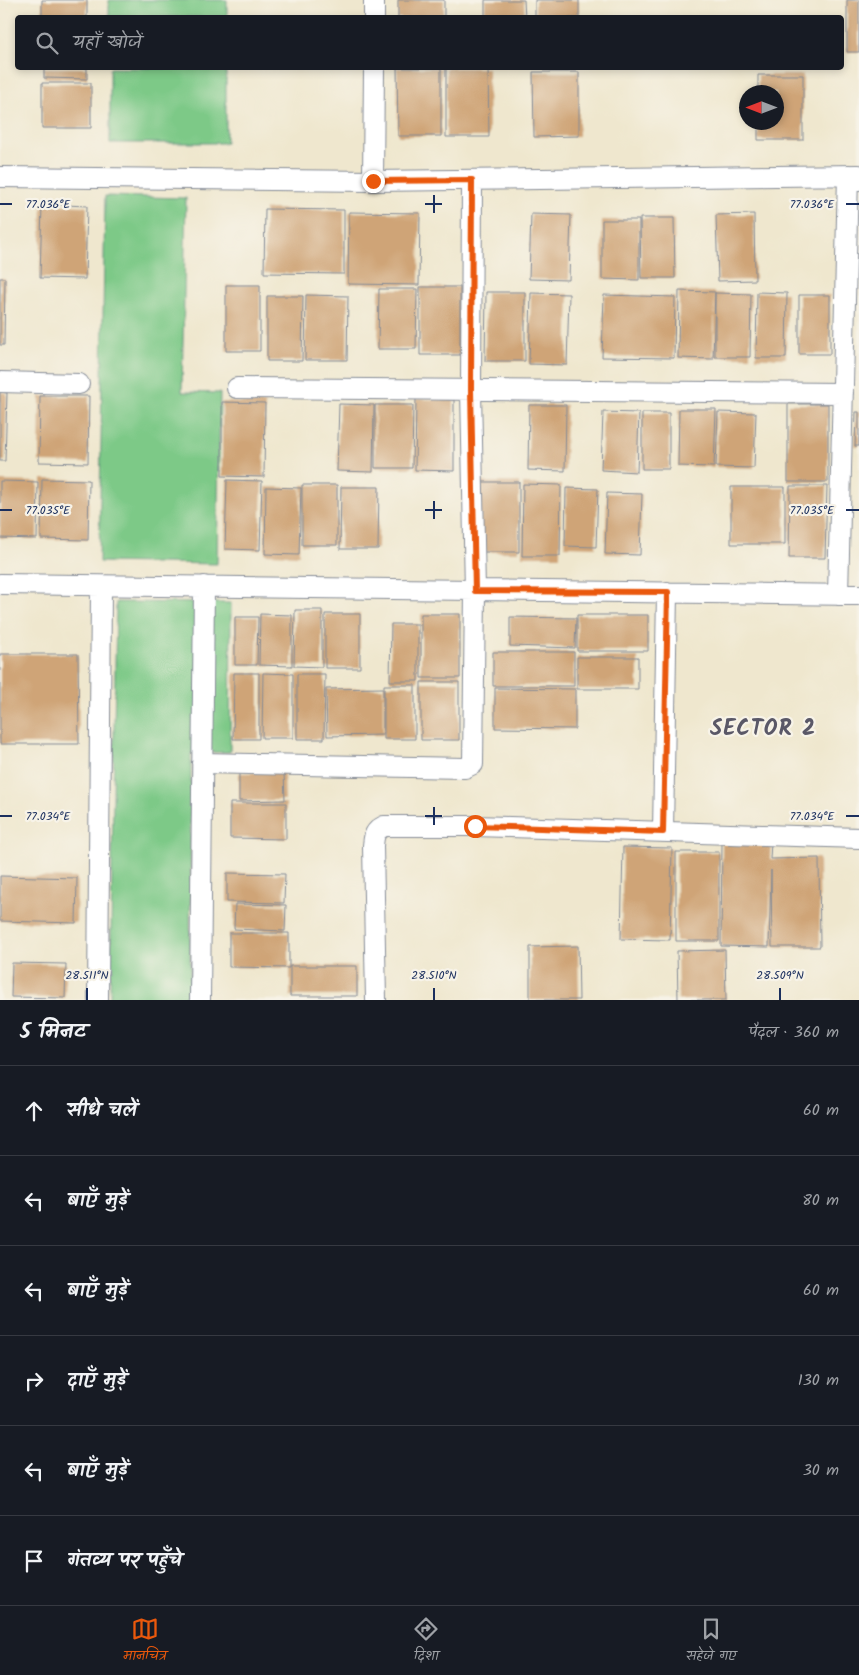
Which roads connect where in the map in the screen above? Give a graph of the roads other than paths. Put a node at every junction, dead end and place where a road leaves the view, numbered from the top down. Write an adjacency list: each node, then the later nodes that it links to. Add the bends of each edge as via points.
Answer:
1 (374, 0): 2 (street)
2 (374, 15)
3 (374, 70): 7 (street)
4 (0, 177): 7 (street)
5 (855, 177): 6 (street); 12 (street)
6 (472, 180): 7 (street); 11 (street)
7 (373, 181)
8 (0, 382): 9 (street)
9 (78, 384)
10 (237, 388): 11 (street)
11 (471, 390): 12 (street); 16 (street)
12 (843, 393): 18 (street)
13 (0, 584): 14 (street)
14 (101, 586): 15 (street); 23 (street)
15 (204, 586): 16 (street); 20 (street)
16 (475, 591): 17 (street); 20 (street, via 474,760 470,767)
17 (668, 592): 18 (street); 21 (street)
18 (838, 595): 19 (street)
19 (859, 595)
20 (202, 763): 24 (street)
21 (663, 832): 22 (street); 25 (street, via 475,826 384,826 378,829 373,846)
22 (859, 838)
23 (98, 1000)
24 (200, 1000)
25 (376, 1000)

